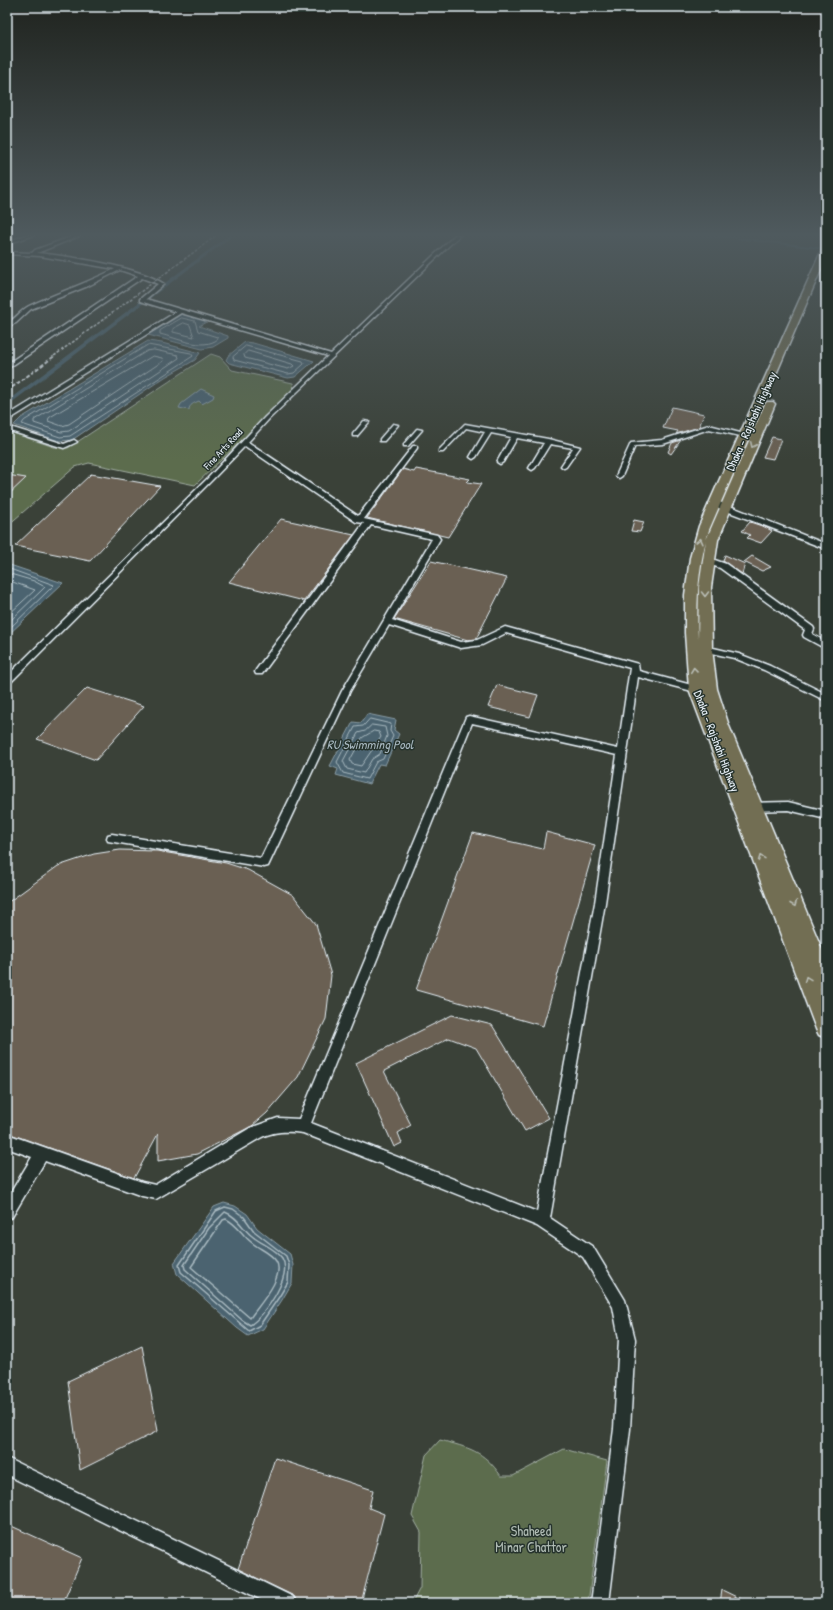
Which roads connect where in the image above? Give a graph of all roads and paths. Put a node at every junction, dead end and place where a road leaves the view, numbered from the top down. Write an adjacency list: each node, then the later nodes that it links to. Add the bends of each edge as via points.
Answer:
1 (27, 310): 8 (street)
2 (91, 310): 10 (street)
3 (175, 310): 7 (street)
4 (380, 310): 9 (street, Fine Arts Road)
5 (800, 310): 19 (highway, Dhaka - Rajshahi Highway)
6 (808, 310): 32 (highway, Dhaka - Rajshahi Highway, one-way to 32, via 784,370)
7 (181, 312): 9 (street); 11 (street)
8 (7, 325)
9 (333, 356): 23 (street, Fine Arts Road)
10 (7, 367)
11 (7, 419)
12 (366, 422): 17 (street)
13 (395, 425): 20 (street)
14 (7, 428): 22 (street, via 64,446)
15 (419, 430): 24 (street)
16 (489, 430): 18 (street); 26 (street, via 465,426); 27 (street)
17 (355, 435)
18 (516, 435): 21 (street); 28 (street)
19 (745, 435): 31 (street, via 709,427 663,442 633,444); 32 (highway, Dhaka - Rajshahi Highway)
20 (382, 440)
21 (548, 441): 29 (street, via 577,447); 30 (street)
22 (74, 442)
23 (244, 442): 33 (street); 42 (street, Fine Arts Road)
24 (406, 445)
25 (415, 447): 33 (street)
26 (441, 451)
27 (472, 457)
28 (500, 462)
29 (564, 466)
30 (532, 468)
31 (619, 476)
32 (720, 505): 35 (street); 36 (highway, Dhaka - Rajshahi Highway); 43 (highway, Dhaka - Rajshahi Highway, one-way to 32, via 691,649 691,586 700,539)
33 (358, 520): 34 (street)
34 (369, 522): 37 (street, via 435,538); 40 (street)
35 (826, 547)
36 (709, 561): 38 (street, via 723,566 810,629 807,635); 39 (highway, Dhaka - Rajshahi Highway, one-way to 39, via 705,587)
37 (386, 621): 41 (street, via 461,644 479,643 505,630 635,666); 48 (street, via 346,691 264,863)
38 (826, 646)
39 (705, 649): 44 (street, via 736,656 767,668); 46 (highway, Dhaka - Rajshahi Highway, via 710,689)
40 (259, 672)
41 (634, 673): 43 (street); 45 (street)
42 (7, 681)
43 (696, 689): 46 (highway, Dhaka - Rajshahi Highway)
44 (826, 698)
45 (622, 753): 51 (street, via 471,719); 55 (street, via 600,903)
46 (748, 807): 47 (street, via 788,806); 49 (highway, Dhaka - Rajshahi Highway, one-way to 49); 50 (highway, Dhaka - Rajshahi Highway, one-way to 46)
47 (826, 815)
48 (112, 838)
49 (826, 982)
50 (826, 1029)
51 (304, 1126): 53 (street, via 272,1125 156,1192); 55 (street)
52 (7, 1141): 53 (street)
53 (42, 1153): 54 (street)
54 (7, 1212)
55 (542, 1221): 58 (street, via 588,1252 620,1305 626,1339 622,1430)
56 (7, 1466): 57 (street)
57 (287, 1603)
58 (600, 1603)

